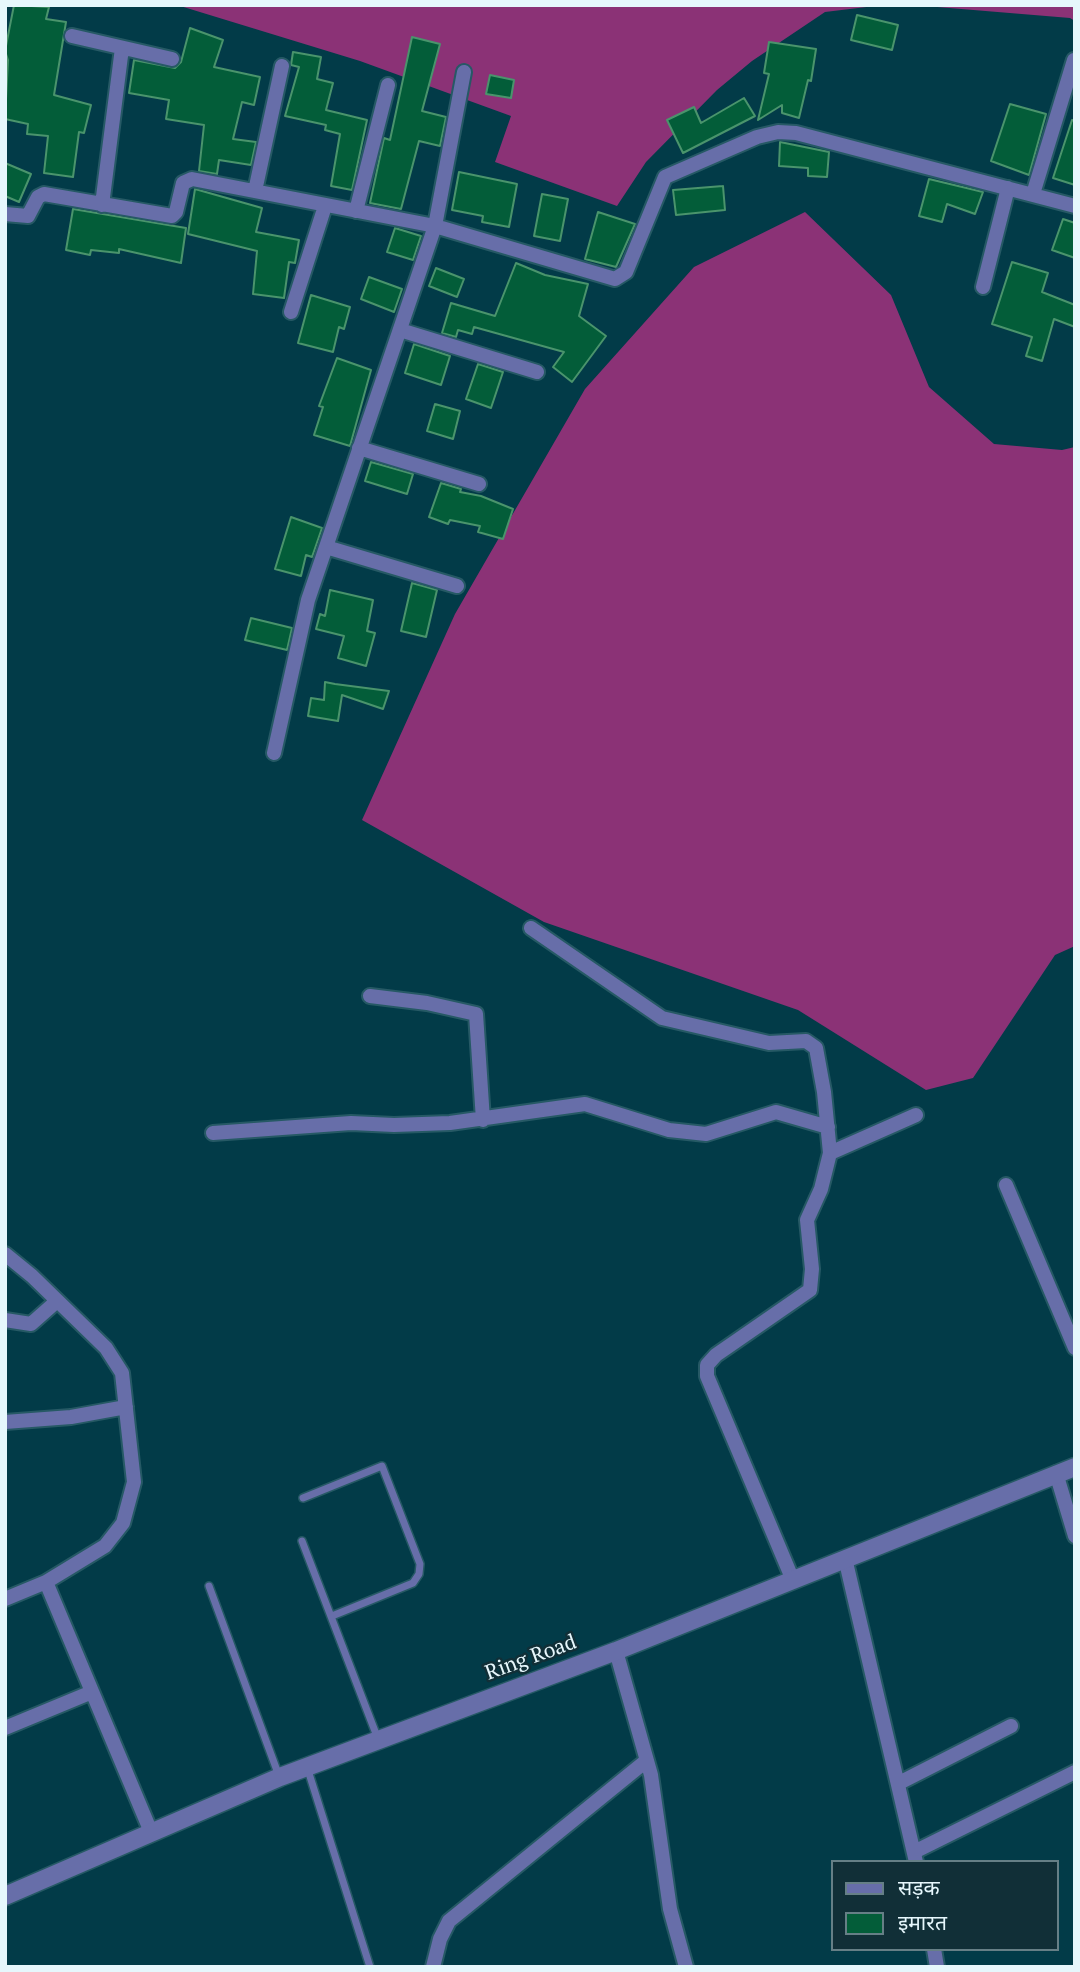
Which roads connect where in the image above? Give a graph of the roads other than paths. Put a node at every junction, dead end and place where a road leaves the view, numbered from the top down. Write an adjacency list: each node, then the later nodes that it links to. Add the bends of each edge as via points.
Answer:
1 (72, 36): 2 (street)
2 (122, 48): 3 (street); 11 (street)
3 (172, 60)
4 (1074, 60): 10 (street)
5 (282, 66): 9 (street)
6 (464, 72): 16 (street)
7 (388, 86): 14 (street)
8 (1008, 188): 10 (street); 16 (street, via 778,132 665,177 626,272 615,279); 17 (street)
9 (255, 191): 11 (street, via 192,179 183,183 176,212 169,216); 12 (street)
10 (1033, 194): 13 (street)
11 (102, 205): 15 (street, via 44,194 28,216)
12 (325, 206): 14 (street); 18 (street)
13 (1075, 206)
14 (356, 211): 16 (street)
15 (5, 214)
16 (435, 226): 19 (street)
17 (983, 287)
18 (291, 312)
19 (401, 330): 20 (street); 21 (street)
20 (537, 372)
21 (359, 448): 22 (street); 23 (street)
22 (479, 484)
23 (326, 547): 24 (street); 25 (street, via 308,600)
24 (457, 586)
25 (274, 753)
26 (531, 928): 30 (street, via 662,1018 769,1043 809,1042 816,1048)
27 (370, 996): 29 (street, via 476,1014)
28 (916, 1115): 32 (street)
29 (483, 1120): 30 (street, via 585,1104 669,1130 706,1134 783,1112); 31 (street)
30 (828, 1128): 32 (street)
31 (213, 1133)
32 (830, 1153): 46 (street, via 807,1220 810,1290 716,1355 707,1366 707,1376)
33 (1006, 1185): 37 (street)
34 (5, 1254): 35 (street)
35 (57, 1301): 36 (street, via 31,1324); 38 (street, via 117,1363)
36 (5, 1320)
37 (1075, 1348)
38 (126, 1407): 39 (street); 47 (street, via 134,1482 123,1523 105,1546)
39 (5, 1422)
40 (1075, 1467): 41 (street, Ring Road)
41 (1056, 1473): 43 (street); 45 (street, Ring Road)
42 (303, 1498): 50 (lane, via 382,1466 420,1564 412,1583)
43 (1075, 1535)
44 (302, 1541): 50 (lane)
45 (845, 1558): 46 (street, Ring Road); 60 (street)
46 (792, 1578): 51 (street, Ring Road)
47 (46, 1581): 49 (street); 52 (street)
48 (209, 1586): 59 (lane)
49 (5, 1599)
50 (332, 1616): 55 (lane)
51 (616, 1651): 55 (street, Ring Road); 56 (street)
52 (92, 1692): 54 (street); 61 (street)
53 (1011, 1726): 60 (street)
54 (5, 1728)
55 (378, 1739): 57 (street, Ring Road)
56 (646, 1761): 65 (street, via 449,1921); 66 (street, via 670,1909)
57 (307, 1767): 59 (street, Ring Road); 64 (lane)
58 (1075, 1772): 62 (street)
59 (280, 1777): 61 (street, Ring Road)
60 (899, 1783): 62 (street)
61 (151, 1832): 63 (street, Ring Road)
62 (915, 1857)
63 (5, 1896)
64 (370, 1967)
65 (433, 1967)
66 (686, 1967)

